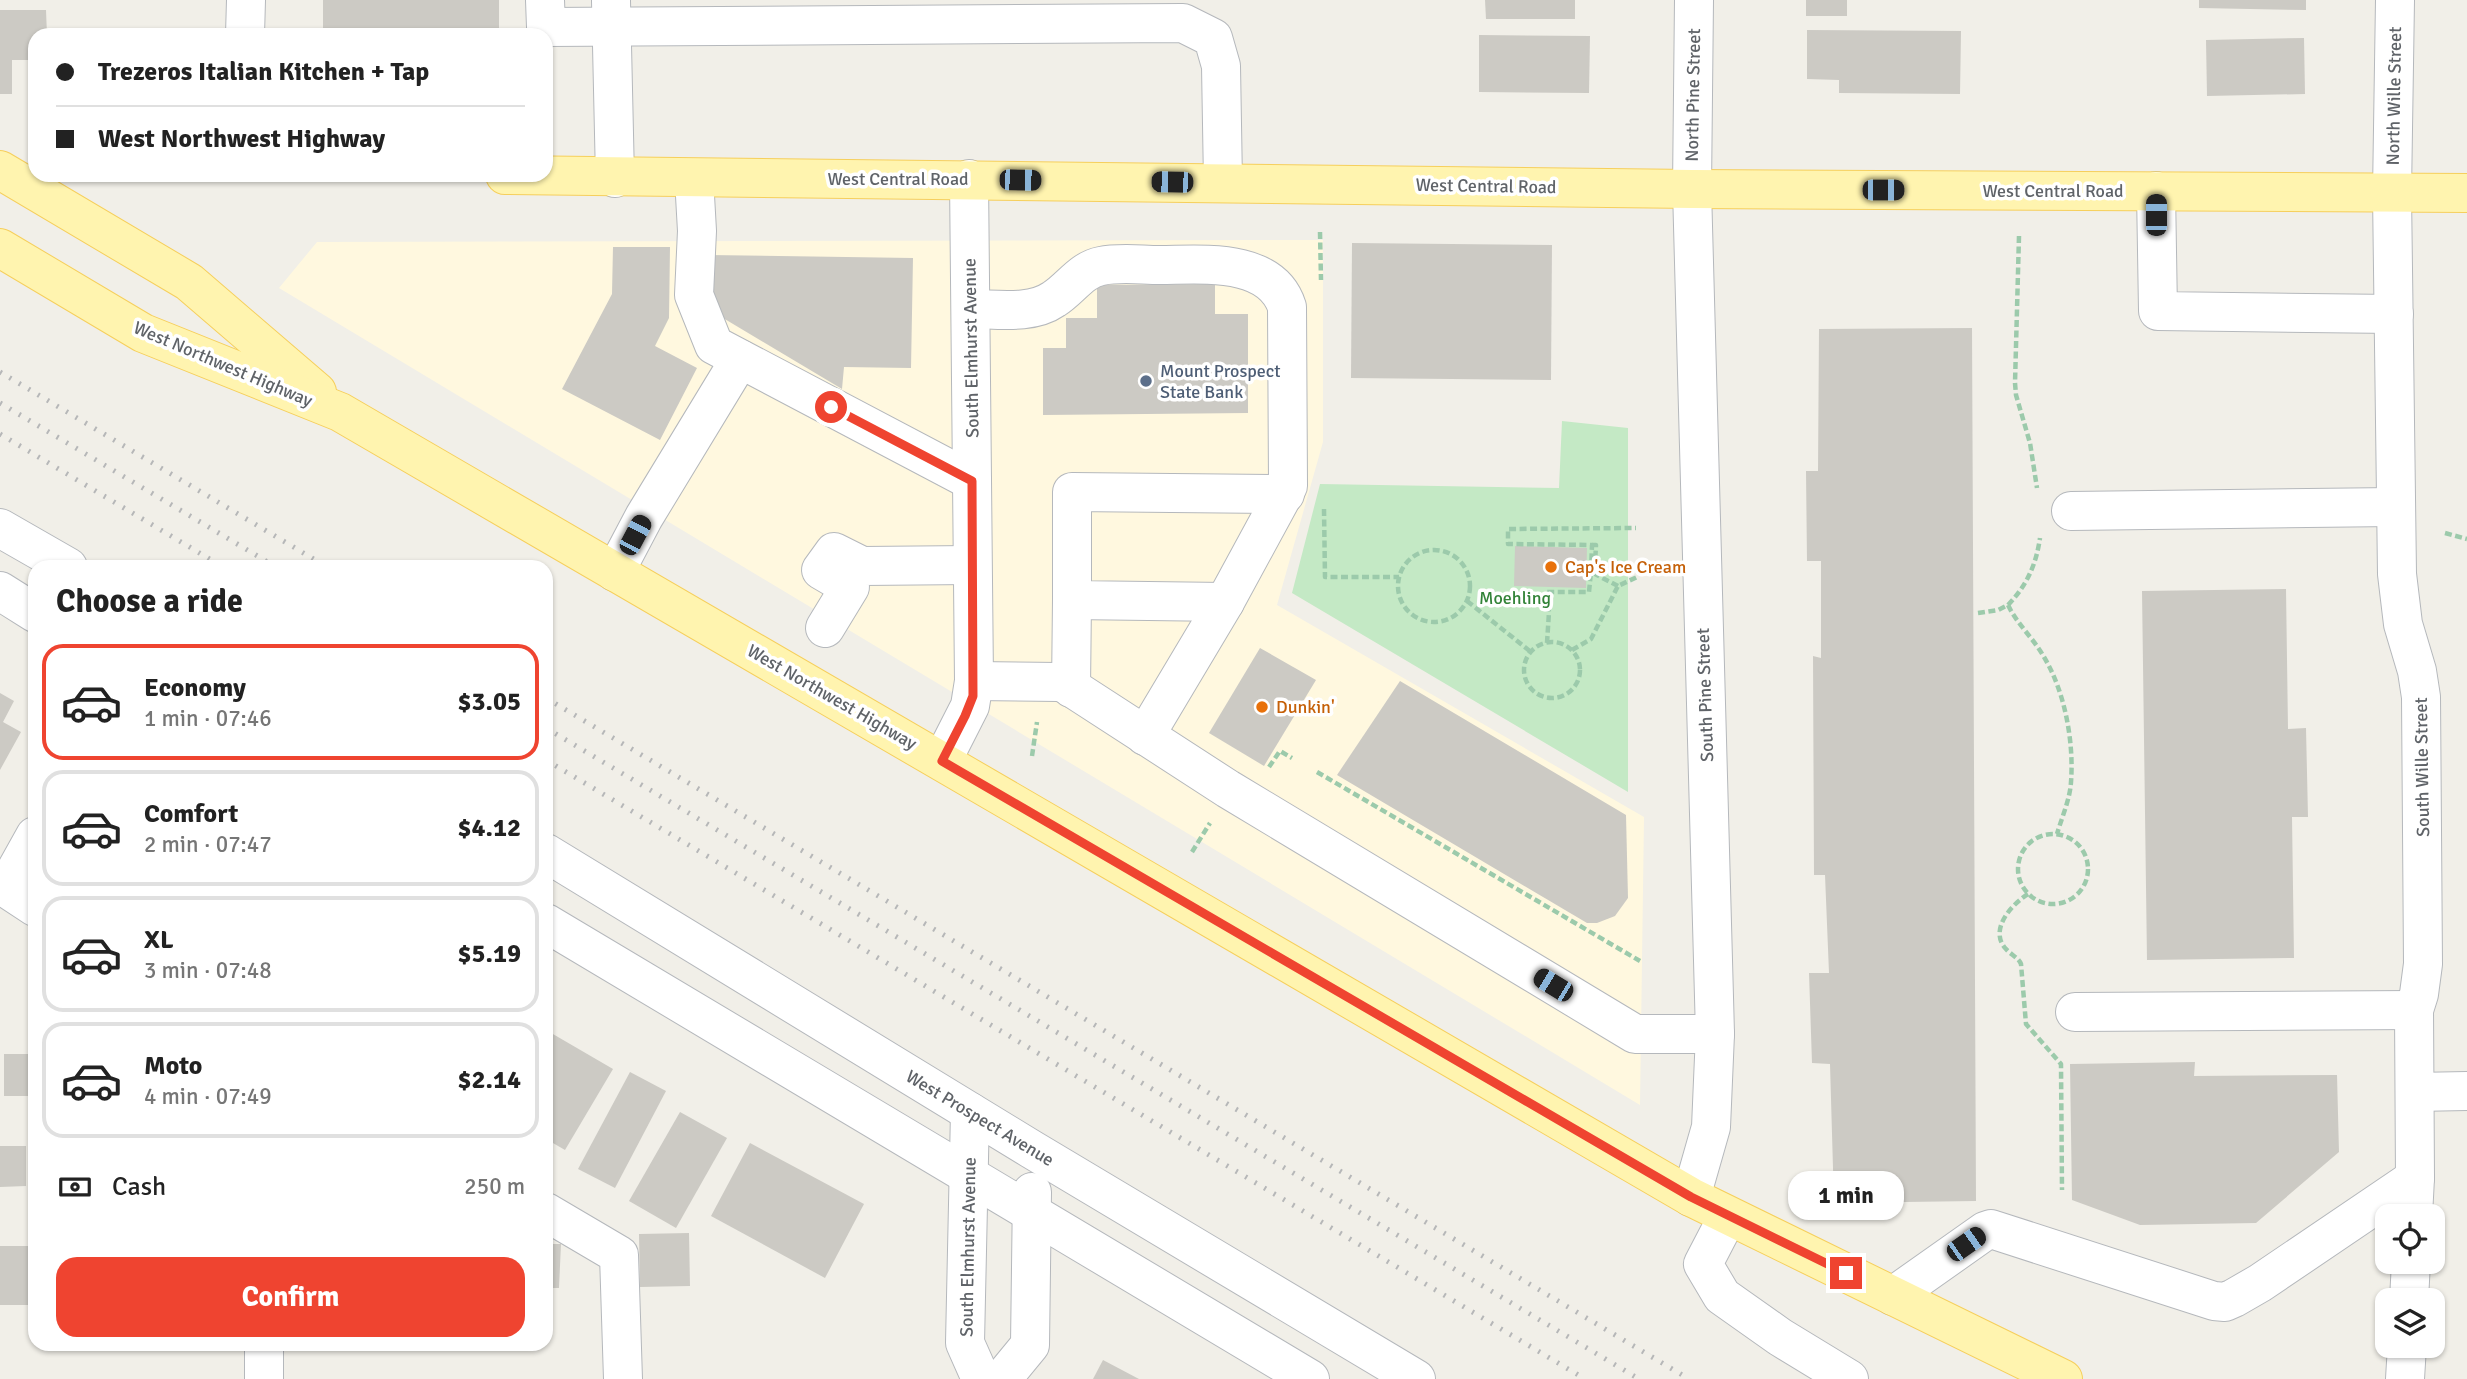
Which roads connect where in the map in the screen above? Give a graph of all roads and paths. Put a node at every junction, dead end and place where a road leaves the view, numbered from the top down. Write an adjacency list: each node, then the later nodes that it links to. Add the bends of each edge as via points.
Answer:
1 (246, 0): 6 (street)
2 (545, 0): 5 (street, via 546,27)
3 (1694, 0): 14 (street, North Pine Street)
4 (2395, 0): 16 (street, North Wille Street)
5 (611, 13): 10 (street); 13 (street, via 1183,23 1213,38 1221,66)
6 (245, 28)
7 (28, 167): 8 (main road)
8 (0, 169): 23 (main road, West Northwest Highway, via 189,282)
9 (553, 176): 10 (main road, West Central Road)
10 (615, 178): 11 (main road, West Central Road)
11 (694, 178): 12 (main road, West Central Road); 22 (street, via 694,295 714,345)
12 (969, 179): 13 (main road, West Central Road); 20 (street, South Elmhurst Avenue)
13 (1223, 182): 14 (main road, West Central Road)
14 (1692, 189): 15 (main road, West Central Road); 70 (street, South Pine Street)
15 (2156, 191): 16 (main road, West Central Road); 21 (street, via 2158,311)
16 (2392, 193): 17 (main road, West Central Road); 21 (street, South Wille Street)
17 (2467, 193)
18 (2020, 236): 26 (path, via 2016,395)
19 (0, 248): 23 (main road, West Northwest Highway, via 143,333)
20 (971, 309): 24 (street, South Elmhurst Avenue); 25 (street, via 1036,307 1056,298 1087,271 1111,264 1225,266 1265,280 1279,291 1287,307)
21 (2395, 314): 27 (street, South Wille Street)
22 (740, 359): 24 (street); 35 (street)
23 (340, 412): 35 (main road, West Northwest Highway)
24 (972, 481): 34 (street, South Elmhurst Avenue)
25 (1286, 490): 40 (street, via 1072,492); 42 (street)
26 (2055, 503): 27 (street)
27 (2395, 507): 68 (street, South Wille Street, via 2398,590 2421,697 2424,964)
28 (0, 527): 33 (street)
29 (1636, 528): 36 (path, via 1508,529 1508,544 1592,545)
30 (2445, 533): 32 (path)
31 (2041, 534): 43 (path, via 2029,579)
32 (2467, 539)
33 (56, 560)
34 (972, 565): 46 (street, via 856,577); 50 (street, South Elmhurst Avenue)
35 (615, 572): 57 (main road, West Northwest Highway)
36 (1591, 572): 38 (path); 47 (path, via 1589,592 1546,592)
37 (1637, 576): 38 (path)
38 (1618, 586): 48 (path, via 1592,638)
39 (0, 591): 44 (street)
40 (1072, 600): 42 (street); 51 (street)
41 (1467, 601): 41 (path, via 1470,581 1465,566 1454,555 1428,550 1403,567 1398,593 1405,608 1417,618 1443,622 1458,614); 49 (path)
42 (1224, 602): 53 (street)
43 (2008, 604): 45 (path); 60 (path, via 2044,657 2066,712 2071,783)
44 (28, 609)
45 (1978, 613)
46 (824, 628)
47 (1547, 643): 48 (path); 49 (path)
48 (1572, 650): 49 (path, via 1579,663 1579,678 1575,687 1555,697 1538,694 1526,680 1525,663)
49 (1531, 652)
50 (974, 681): 51 (street, via 1059,682); 57 (street, South Elmhurst Avenue, via 970,706)
51 (1071, 688): 53 (street)
52 (1037, 719): 55 (path)
53 (1145, 736): 70 (street, via 1635,1034)
54 (1280, 751): 56 (path)
55 (1032, 756)
56 (1292, 758)
57 (942, 761): 78 (main road, West Northwest Highway)
58 (1317, 772): 67 (path)
59 (1210, 821): 61 (path)
60 (2057, 834): 65 (path, via 2036,838 2021,854 2018,875); 65 (path, via 2082,848 2089,865 2087,882 2076,896 2061,904 2043,903)
61 (1192, 852)
62 (28, 855): 64 (street)
63 (553, 857): 73 (street, West Prospect Avenue)
64 (14, 893)
65 (2028, 894): 77 (path, via 2009,910 2000,934 2003,946 2020,960 2025,1024 2061,1064)
66 (553, 927): 75 (street)
67 (1640, 961)
68 (2414, 1010): 69 (street); 72 (street, South Wille Street)
69 (2075, 1012)
70 (1715, 1034): 78 (street, South Pine Street, via 1710,1127)
71 (2467, 1091): 72 (street)
72 (2415, 1092): 76 (street, South Wille Street)
73 (970, 1112): 74 (street, West Prospect Avenue); 75 (street, South Elmhurst Avenue)
74 (1031, 1149): 80 (street); 91 (street, West Prospect Avenue)
75 (968, 1175): 80 (street); 88 (street, South Elmhurst Avenue, via 965,1343)
76 (2415, 1178): 79 (street, South Wille Street); 83 (street, via 2260,1283 2224,1302 1991,1229)
77 (2062, 1190)
78 (1691, 1197): 82 (main road, West Northwest Highway)
79 (2414, 1204)
80 (1032, 1213): 89 (street, via 1030,1345); 90 (street)
81 (553, 1216): 87 (street, via 619,1255)
82 (1728, 1216): 83 (main road, West Northwest Highway); 92 (street, via 1703,1264 1722,1296)
83 (1893, 1296): 93 (main road, West Northwest Highway)
84 (264, 1351): 86 (street)
85 (2406, 1358): 94 (street)
86 (264, 1379)
87 (623, 1379)
88 (981, 1379)
89 (1002, 1379)
90 (1310, 1379)
91 (1416, 1379)
92 (1849, 1379)
93 (2063, 1379)
94 (2405, 1379)

